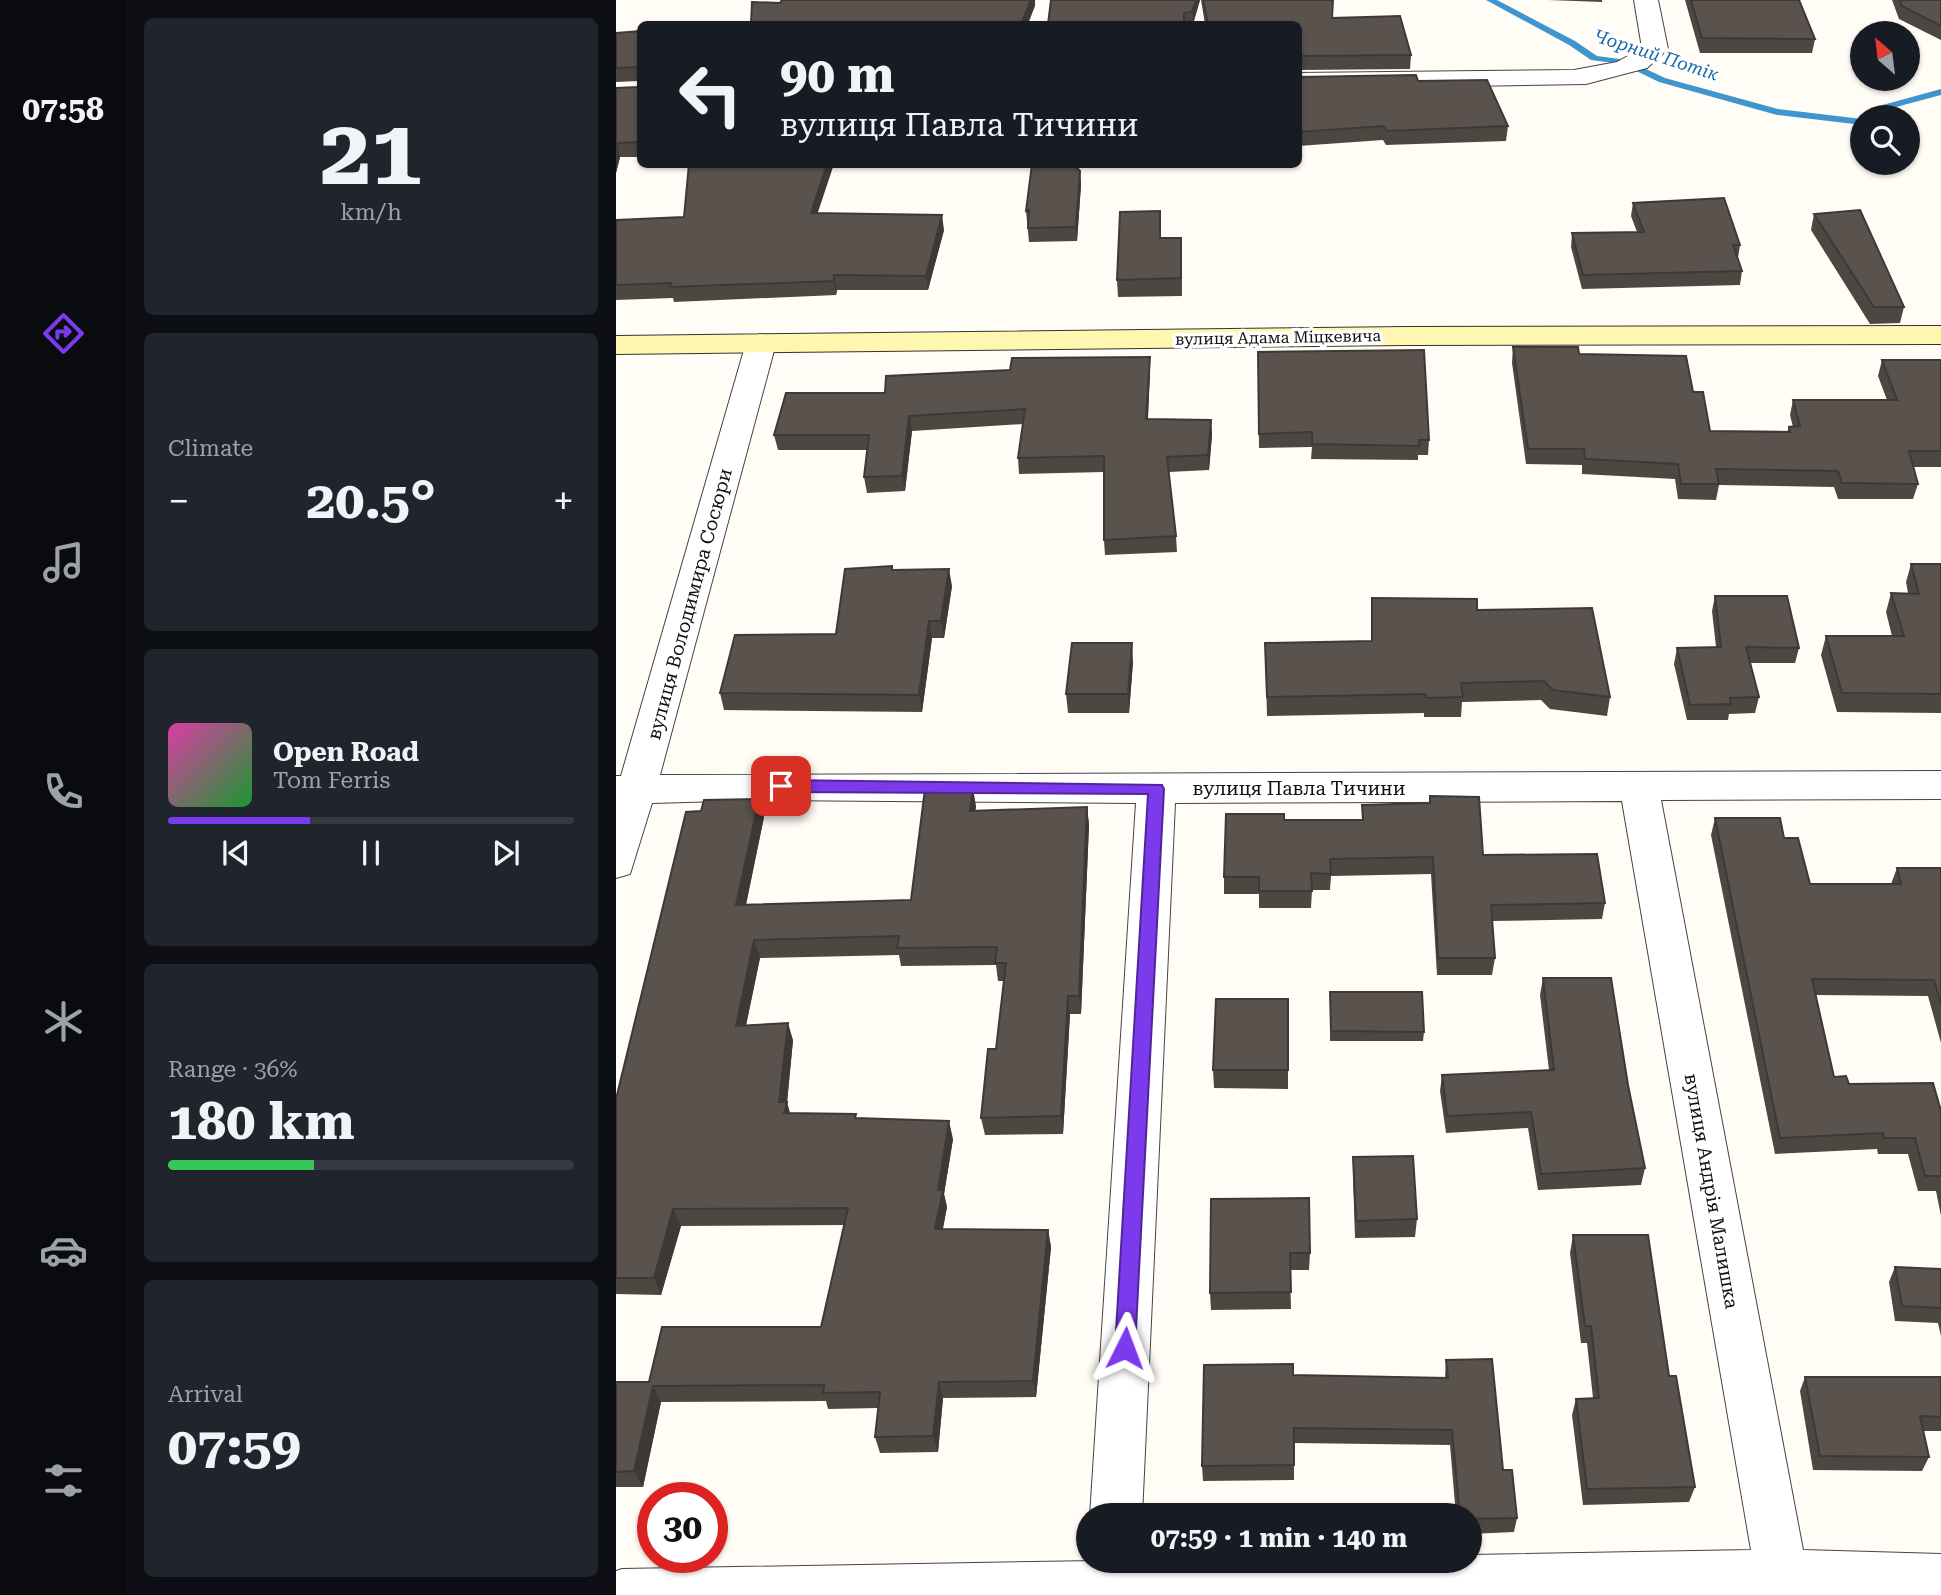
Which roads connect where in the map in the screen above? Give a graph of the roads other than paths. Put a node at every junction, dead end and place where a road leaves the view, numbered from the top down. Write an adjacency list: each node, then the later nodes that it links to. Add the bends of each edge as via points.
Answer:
1 (1646, 0): 2 (street, via 1655,49 1632,64 1595,76)
2 (1302, 80)
3 (1941, 335): 4 (street, вулиця Адама Міцкевича, via 1406,335)
4 (761, 343): 5 (street, вулиця Адама Міцкевича); 9 (street, вулиця Володимира Сосюри)
5 (616, 345)
6 (1941, 785): 7 (street, вулиця Павла Тичини)
7 (1639, 788): 8 (street, вулиця Павла Тичини); 14 (street, вулиця Андрія Малишка)
8 (1156, 789): 9 (street, вулиця Павла Тичини, via 755,786); 11 (street)
9 (627, 790): 10 (street, вулиця Володимира Сосюри)
10 (616, 863)
11 (1117, 1503)
12 (1941, 1580): 14 (street)
13 (1112, 1581): 14 (street); 15 (street)
14 (1783, 1585)
15 (622, 1595)

